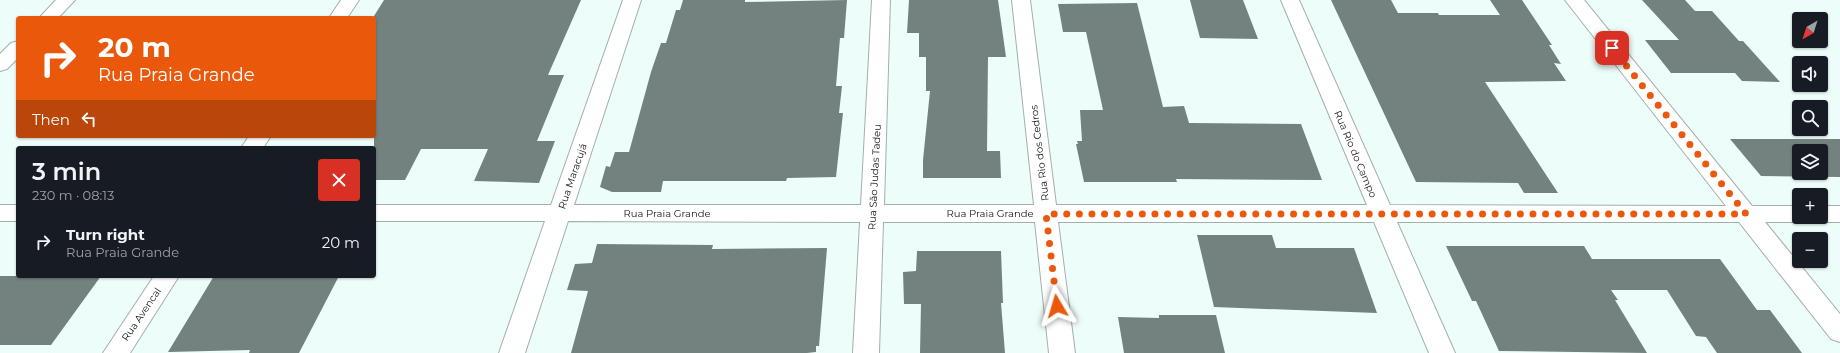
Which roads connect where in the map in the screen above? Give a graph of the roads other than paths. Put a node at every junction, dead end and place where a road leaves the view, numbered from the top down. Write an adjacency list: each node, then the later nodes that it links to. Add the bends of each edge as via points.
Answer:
1 (66, 0): 8 (street)
2 (350, 0): 9 (street)
3 (632, 0): 15 (street, Rua Maracujá)
4 (881, 0): 16 (street, Rua São Judas Tadeu)
5 (1021, 0): 17 (street, Rua Rio dos Cedros)
6 (1290, 0): 18 (street, Rua Rio do Campo)
7 (1574, 0): 19 (street)
8 (50, 16)
9 (339, 16)
10 (16, 50): 11 (street)
11 (0, 65)
12 (0, 213): 13 (street)
13 (16, 213)
14 (376, 213): 15 (street, Rua Praia Grande)
15 (560, 213): 16 (street, Rua Praia Grande); 26 (street, Rua Maracujá)
16 (872, 214): 17 (street, Rua Praia Grande); 27 (street, Rua São Judas Tadeu)
17 (1046, 214): 18 (street, Rua Praia Grande); 28 (street, Rua Rio dos Cedros)
18 (1382, 214): 19 (street, Rua Praia Grande); 29 (street, Rua Rio do Campo)
19 (1746, 214): 20 (street, Rua Praia Grande); 24 (street)
20 (1792, 214)
21 (1828, 214): 22 (street)
22 (1840, 214)
23 (166, 278): 25 (street, Rua Avencal)
24 (1840, 332)
25 (116, 353)
26 (512, 353)
27 (866, 353)
28 (1062, 353)
29 (1442, 353)

